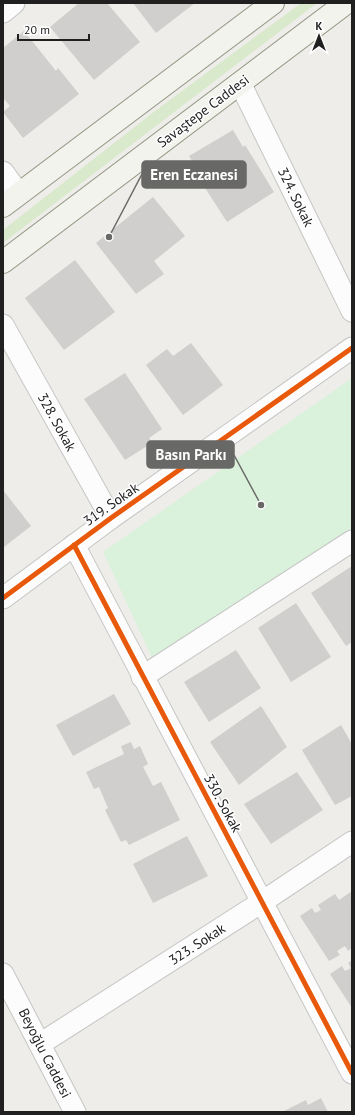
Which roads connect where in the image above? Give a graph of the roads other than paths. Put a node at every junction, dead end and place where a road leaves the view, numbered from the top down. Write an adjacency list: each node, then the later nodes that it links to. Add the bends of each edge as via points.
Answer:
1 (14, 3): 4 (street)
2 (273, 3): 7 (main road)
3 (346, 3): 5 (main road, Savaştepe Caddesi)
4 (3, 12)
5 (240, 83): 8 (main road, Savaştepe Caddesi); 9 (street, 324. Sokak)
6 (3, 172): 7 (street)
7 (11, 200)
8 (3, 262)
9 (352, 311)
10 (3, 325): 12 (street, 328. Sokak)
11 (352, 348): 12 (street, 319. Sokak)
12 (111, 518): 14 (street, 319. Sokak)
13 (352, 541): 16 (street)
14 (74, 545): 15 (street, 319. Sokak); 16 (street, 330. Sokak)
15 (3, 598)
16 (142, 676): 18 (street, 330. Sokak)
17 (352, 842): 18 (street, 323. Sokak)
18 (262, 902): 20 (street, 323. Sokak); 21 (street, 330. Sokak)
19 (3, 974): 20 (street, Beyoğlu Caddesi)
20 (40, 1044): 22 (street, Beyoğlu Caddesi)
21 (352, 1073)
22 (75, 1112)

